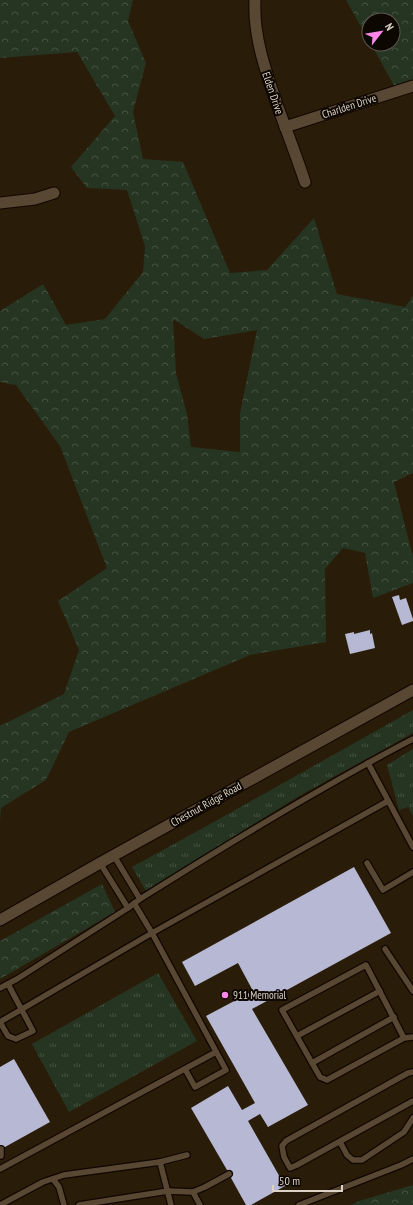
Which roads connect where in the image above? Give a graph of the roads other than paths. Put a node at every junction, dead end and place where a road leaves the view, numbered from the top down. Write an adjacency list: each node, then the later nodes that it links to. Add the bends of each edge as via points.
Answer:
1 (255, 0): 3 (street, Elden Drive, via 260,50)
2 (413, 86): 3 (street, Charlden Drive)
3 (285, 127): 4 (street, Elden Drive)
4 (305, 182)
5 (54, 193): 6 (street)
6 (0, 203)
7 (413, 690): 12 (street, Chestnut Ridge Road)
8 (413, 739): 9 (lane)
9 (368, 763): 10 (lane); 16 (lane, via 276,815)
10 (388, 801): 11 (lane); 20 (lane)
11 (413, 847)
12 (114, 856): 13 (street, Chestnut Ridge Road); 16 (lane)
13 (100, 863): 18 (lane); 19 (street, Chestnut Ridge Road)
14 (367, 863): 15 (lane, via 383,890)
15 (413, 872)
16 (140, 899): 17 (lane)
17 (134, 903): 18 (lane); 20 (lane)
18 (128, 908): 22 (lane)
19 (0, 920)
20 (152, 933): 26 (lane); 32 (lane)
21 (385, 949): 25 (lane)
22 (8, 984): 23 (lane); 26 (lane)
23 (0, 988)
24 (380, 991): 27 (lane); 29 (lane); 29 (lane, via 366,965 282,1010)
25 (413, 991)
26 (22, 1010): 28 (lane); 28 (lane, via 33,1031 16,1039 8,1036)
27 (394, 1017): 31 (lane); 33 (lane)
28 (0, 1022)
29 (297, 1036): 33 (lane)
30 (413, 1037): 31 (lane)
31 (404, 1038): 33 (lane, via 327,1080 320,1077)
32 (216, 1052): 34 (lane); 34 (lane, via 226,1070 195,1087)
33 (312, 1064)
34 (185, 1069): 44 (lane)
35 (413, 1072): 38 (lane, via 286,1141 282,1146 290,1168)
36 (413, 1101): 38 (lane)
37 (413, 1118): 38 (lane, via 404,1132 362,1160 353,1160)
38 (340, 1142)
39 (1, 1149): 41 (lane)
40 (187, 1155): 43 (lane)
41 (0, 1156)
42 (413, 1159): 54 (lane, via 402,1166)
43 (160, 1162): 46 (lane); 47 (lane)
44 (0, 1169)
45 (229, 1174): 48 (lane)
46 (53, 1179): 49 (lane); 50 (lane, via 59,1187)
47 (168, 1191): 48 (lane); 51 (lane); 52 (lane)
48 (193, 1192): 53 (lane)
49 (0, 1205)
50 (64, 1205)
51 (79, 1205)
52 (171, 1205)
53 (200, 1205)
54 (299, 1205)

